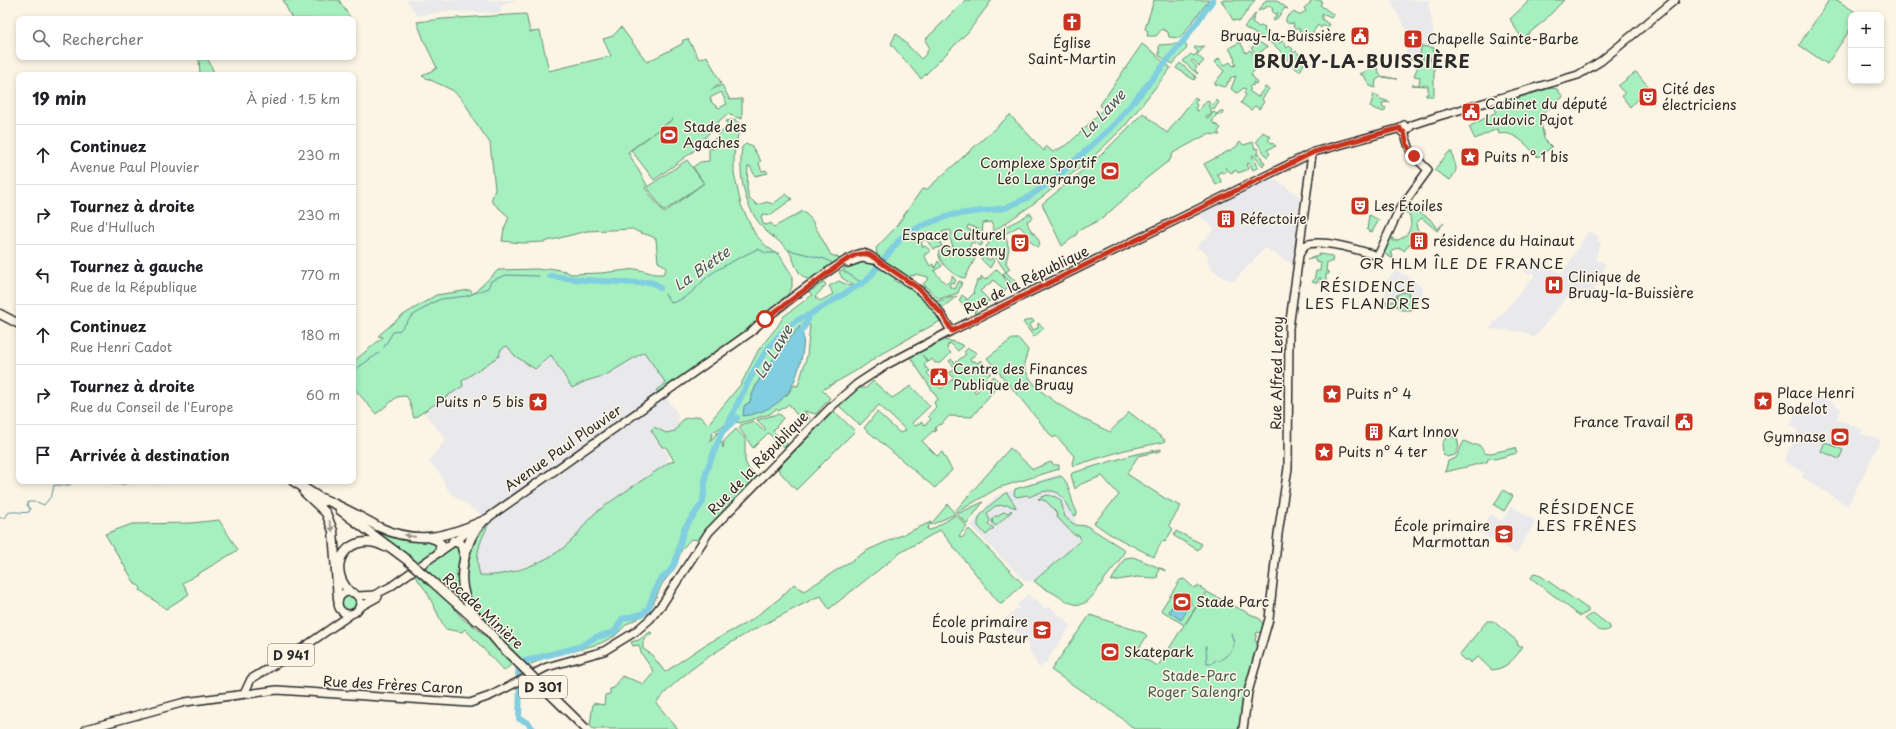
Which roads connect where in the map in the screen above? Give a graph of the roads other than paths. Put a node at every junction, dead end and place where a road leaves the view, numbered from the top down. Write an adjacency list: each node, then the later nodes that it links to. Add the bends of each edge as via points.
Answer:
1 (1675, 0): 2 (main road, Rue de la République, via 1590,69 1555,83)
2 (1404, 128): 3 (main road, Rue de la République); 5 (main road, via 1411,153 1428,170 1399,210 1378,256 1344,247)
3 (1312, 154): 4 (main road, Rue Alfred Leroy); 12 (main road, Rue de la République)
4 (1301, 235): 5 (main road); 6 (main road, Rue Alfred Leroy)
5 (1308, 244): 6 (main road)
6 (1299, 255): 37 (main road, Rue Alfred Leroy, via 1289,328 1288,468 1269,619 1247,696)
7 (882, 264): 12 (main road, via 925,295 942,314); 13 (main road, Avenue Paul Plouvier, via 862,258 851,262); 13 (main road, Avenue Paul Plouvier, via 864,253 853,256 783,304)
8 (0, 311): 10 (highway)
9 (0, 314): 11 (highway)
10 (16, 319)
11 (16, 322)
12 (952, 331): 21 (main road, Rue de la République, via 886,366 845,394 709,532)
13 (751, 332): 16 (main road, Avenue Paul Plouvier)
14 (296, 484): 15 (highway, Rocade Minière / D 301); 17 (highway, Rocade Minière / D 301); 26 (highway, one-way to 26, via 321,507 329,519 335,546)
15 (321, 498): 17 (highway, Rocade Minière / D 301); 18 (highway, one-way to 15, via 392,532)
16 (487, 518): 18 (highway, via 455,533); 19 (main road, Avenue Paul Plouvier); 22 (highway, via 474,531)
17 (354, 522): 23 (highway, Rocade Minière / D 301)
18 (430, 538): 20 (highway, via 441,544)
19 (453, 542): 20 (main road, Avenue Paul Plouvier); 22 (highway, via 459,542 463,546)
20 (439, 552): 24 (main road, Avenue Paul Plouvier)
21 (695, 552): 33 (main road, Rue des Frères Caron, via 663,603 650,619 634,632 604,651 542,669 481,700 463,703 282,691)
22 (464, 559): 31 (highway, via 462,583 468,606)
23 (407, 560): 25 (highway, via 376,544 354,544 343,554 339,567 341,580); 31 (highway, Rocade Minière / D 301, bridge)
24 (390, 587): 25 (main road, Avenue Paul Plouvier, via 374,595); 27 (main road, Avenue Paul Plouvier)
25 (354, 594): 26 (main road, via 344,592); 27 (main road)
26 (338, 599): 28 (main road)
27 (360, 607): 29 (main road)
28 (339, 610): 29 (main road); 30 (main road, D 941, via 337,618)
29 (350, 615): 30 (main road, D 941)
30 (327, 631): 32 (main road, D 941)
31 (501, 646): 36 (highway, Rocade Minière / D 301, bridge)
32 (254, 677): 33 (main road, via 251,687); 34 (main road, D 941, via 248,683)
33 (258, 692): 34 (main road, Rue des Frères Caron)
34 (244, 694): 35 (main road, Rue des Frères Caron, via 185,702)
35 (86, 729)
36 (586, 729)
37 (1243, 729)

